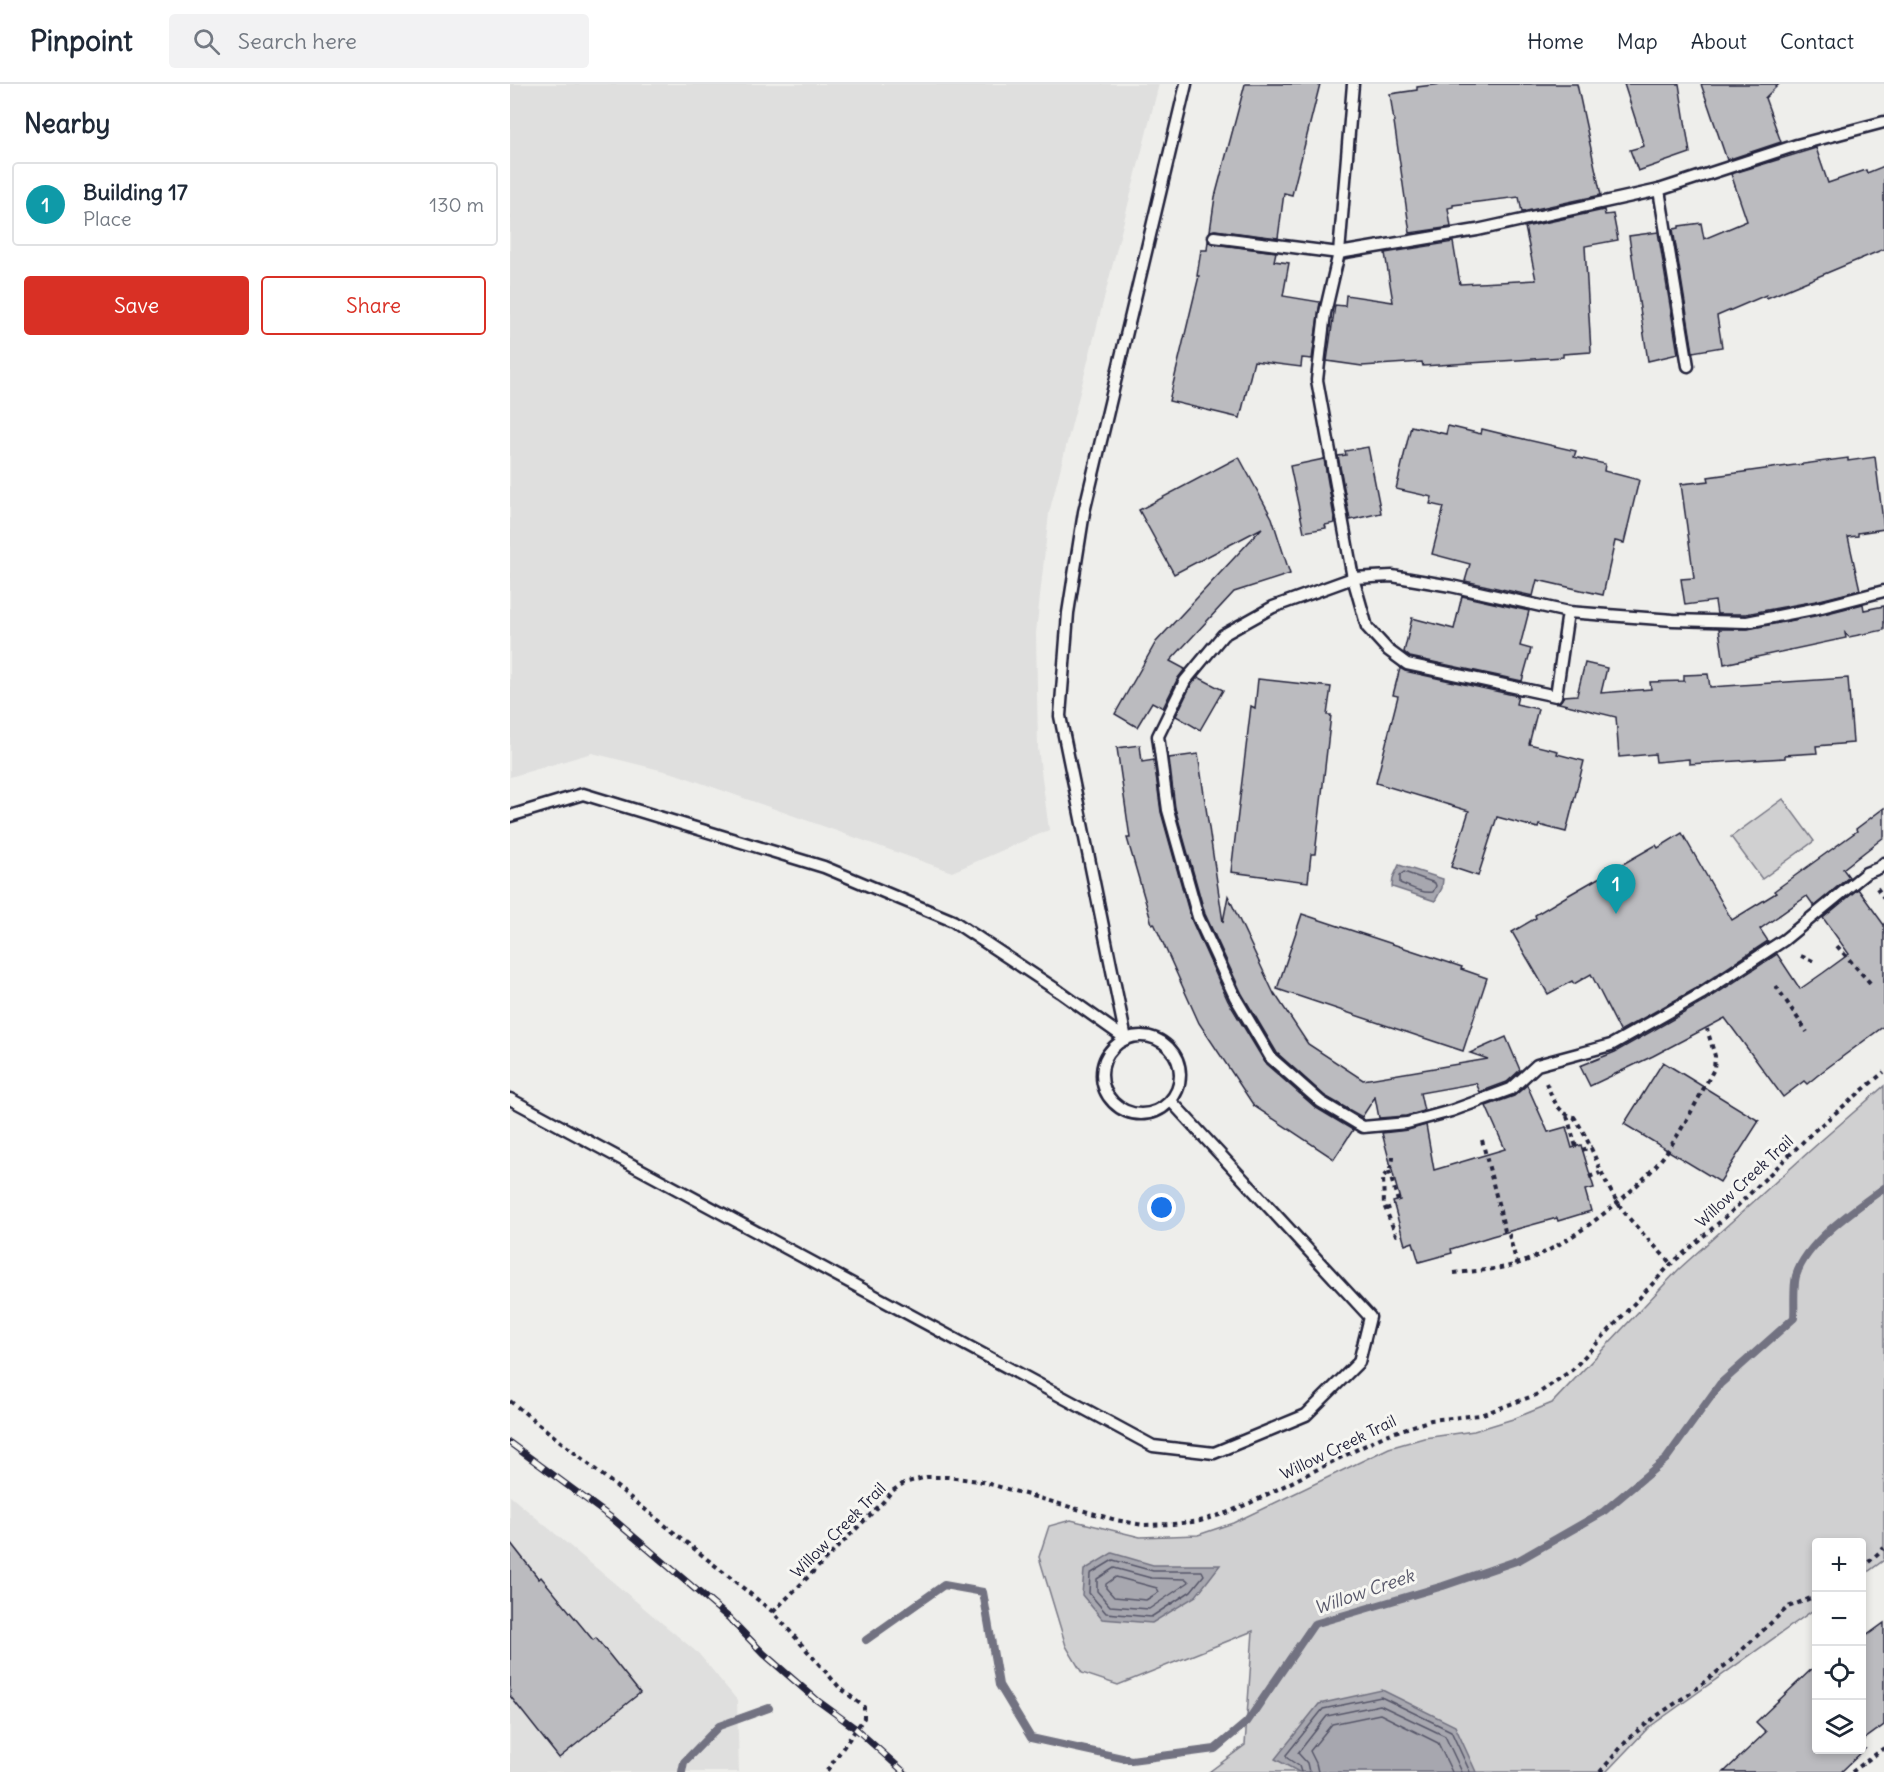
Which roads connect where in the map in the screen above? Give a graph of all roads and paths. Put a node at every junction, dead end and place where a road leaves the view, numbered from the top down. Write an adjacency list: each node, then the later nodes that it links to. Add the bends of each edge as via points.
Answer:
1 (1186, 84): 22 (lane, via 1084,512 1068,613 1060,716)
2 (1353, 84): 6 (lane)
3 (1884, 122): 4 (lane, via 1797,145)
4 (1659, 190): 6 (lane, via 1477,230); 7 (lane)
5 (1214, 237): 6 (lane)
6 (1339, 253): 8 (lane, via 1325,313 1317,380)
7 (1688, 366)
8 (1353, 578): 10 (lane, via 1392,576); 10 (lane, via 1367,627 1407,664 1556,696); 12 (lane, via 1273,607 1223,635 1185,681 1158,736 1168,810 1198,917 1235,997 1271,1058 1321,1102 1363,1127 1407,1123 1451,1111 1511,1089 1537,1065 1611,1045 1701,994 1784,940 1866,873)
9 (1884, 591): 10 (lane, via 1747,622)
10 (1568, 612)
11 (510, 816): 22 (lane, via 583,794 824,867 953,921)
12 (1884, 863)
13 (1875, 885): 14 (path)
14 (1884, 898)
15 (1837, 946): 18 (path)
16 (1801, 956): 17 (path)
17 (1813, 961)
18 (1872, 985)
19 (1776, 986): 21 (path)
20 (1707, 1029): 36 (path, via 1715,1056 1713,1070 1666,1153)
21 (1807, 1032)
22 (1126, 1039): 26 (lane, via 1152,1038 1173,1052 1180,1077); 26 (lane, via 1116,1045 1103,1064 1104,1088 1109,1098 1118,1107 1140,1114 1151,1113)
23 (1884, 1072): 40 (path, Willow Creek Trail, via 1814,1131)
24 (1545, 1081): 27 (path, via 1559,1110)
25 (510, 1099): 26 (lane, via 1153,1446 1214,1453 1306,1415 1359,1362 1370,1317)
26 (1171, 1101)
27 (1567, 1115): 29 (path); 30 (path, via 1574,1117)
28 (1482, 1140): 39 (path)
29 (1576, 1147)
30 (1592, 1147): 31 (path); 34 (path)
31 (1582, 1150)
32 (1393, 1156): 33 (path)
33 (1389, 1170): 37 (path, via 1383,1177); 37 (path, via 1396,1204)
34 (1600, 1173): 35 (path); 36 (path)
35 (1589, 1177)
36 (1618, 1203): 39 (path, via 1541,1255); 40 (path)
37 (1386, 1209): 38 (path, via 1395,1235)
38 (1403, 1234)
39 (1517, 1264): 41 (path)
40 (1671, 1264): 46 (path, Willow Creek Trail, via 1572,1370 1536,1395 1512,1405 1480,1415 1431,1420 1386,1435 1294,1483 1200,1521 1143,1525 979,1481 948,1477 904,1483)
41 (1454, 1273)
42 (510, 1401): 46 (path)
43 (1884, 1548): 44 (path)
44 (1866, 1564)
45 (1812, 1598): 49 (path, via 1788,1607 1727,1664 1629,1738)
46 (773, 1612): 48 (path, via 839,1687 864,1707 864,1718)
47 (1884, 1748): 50 (path)
48 (826, 1772)
49 (1599, 1772)
50 (1852, 1772)

